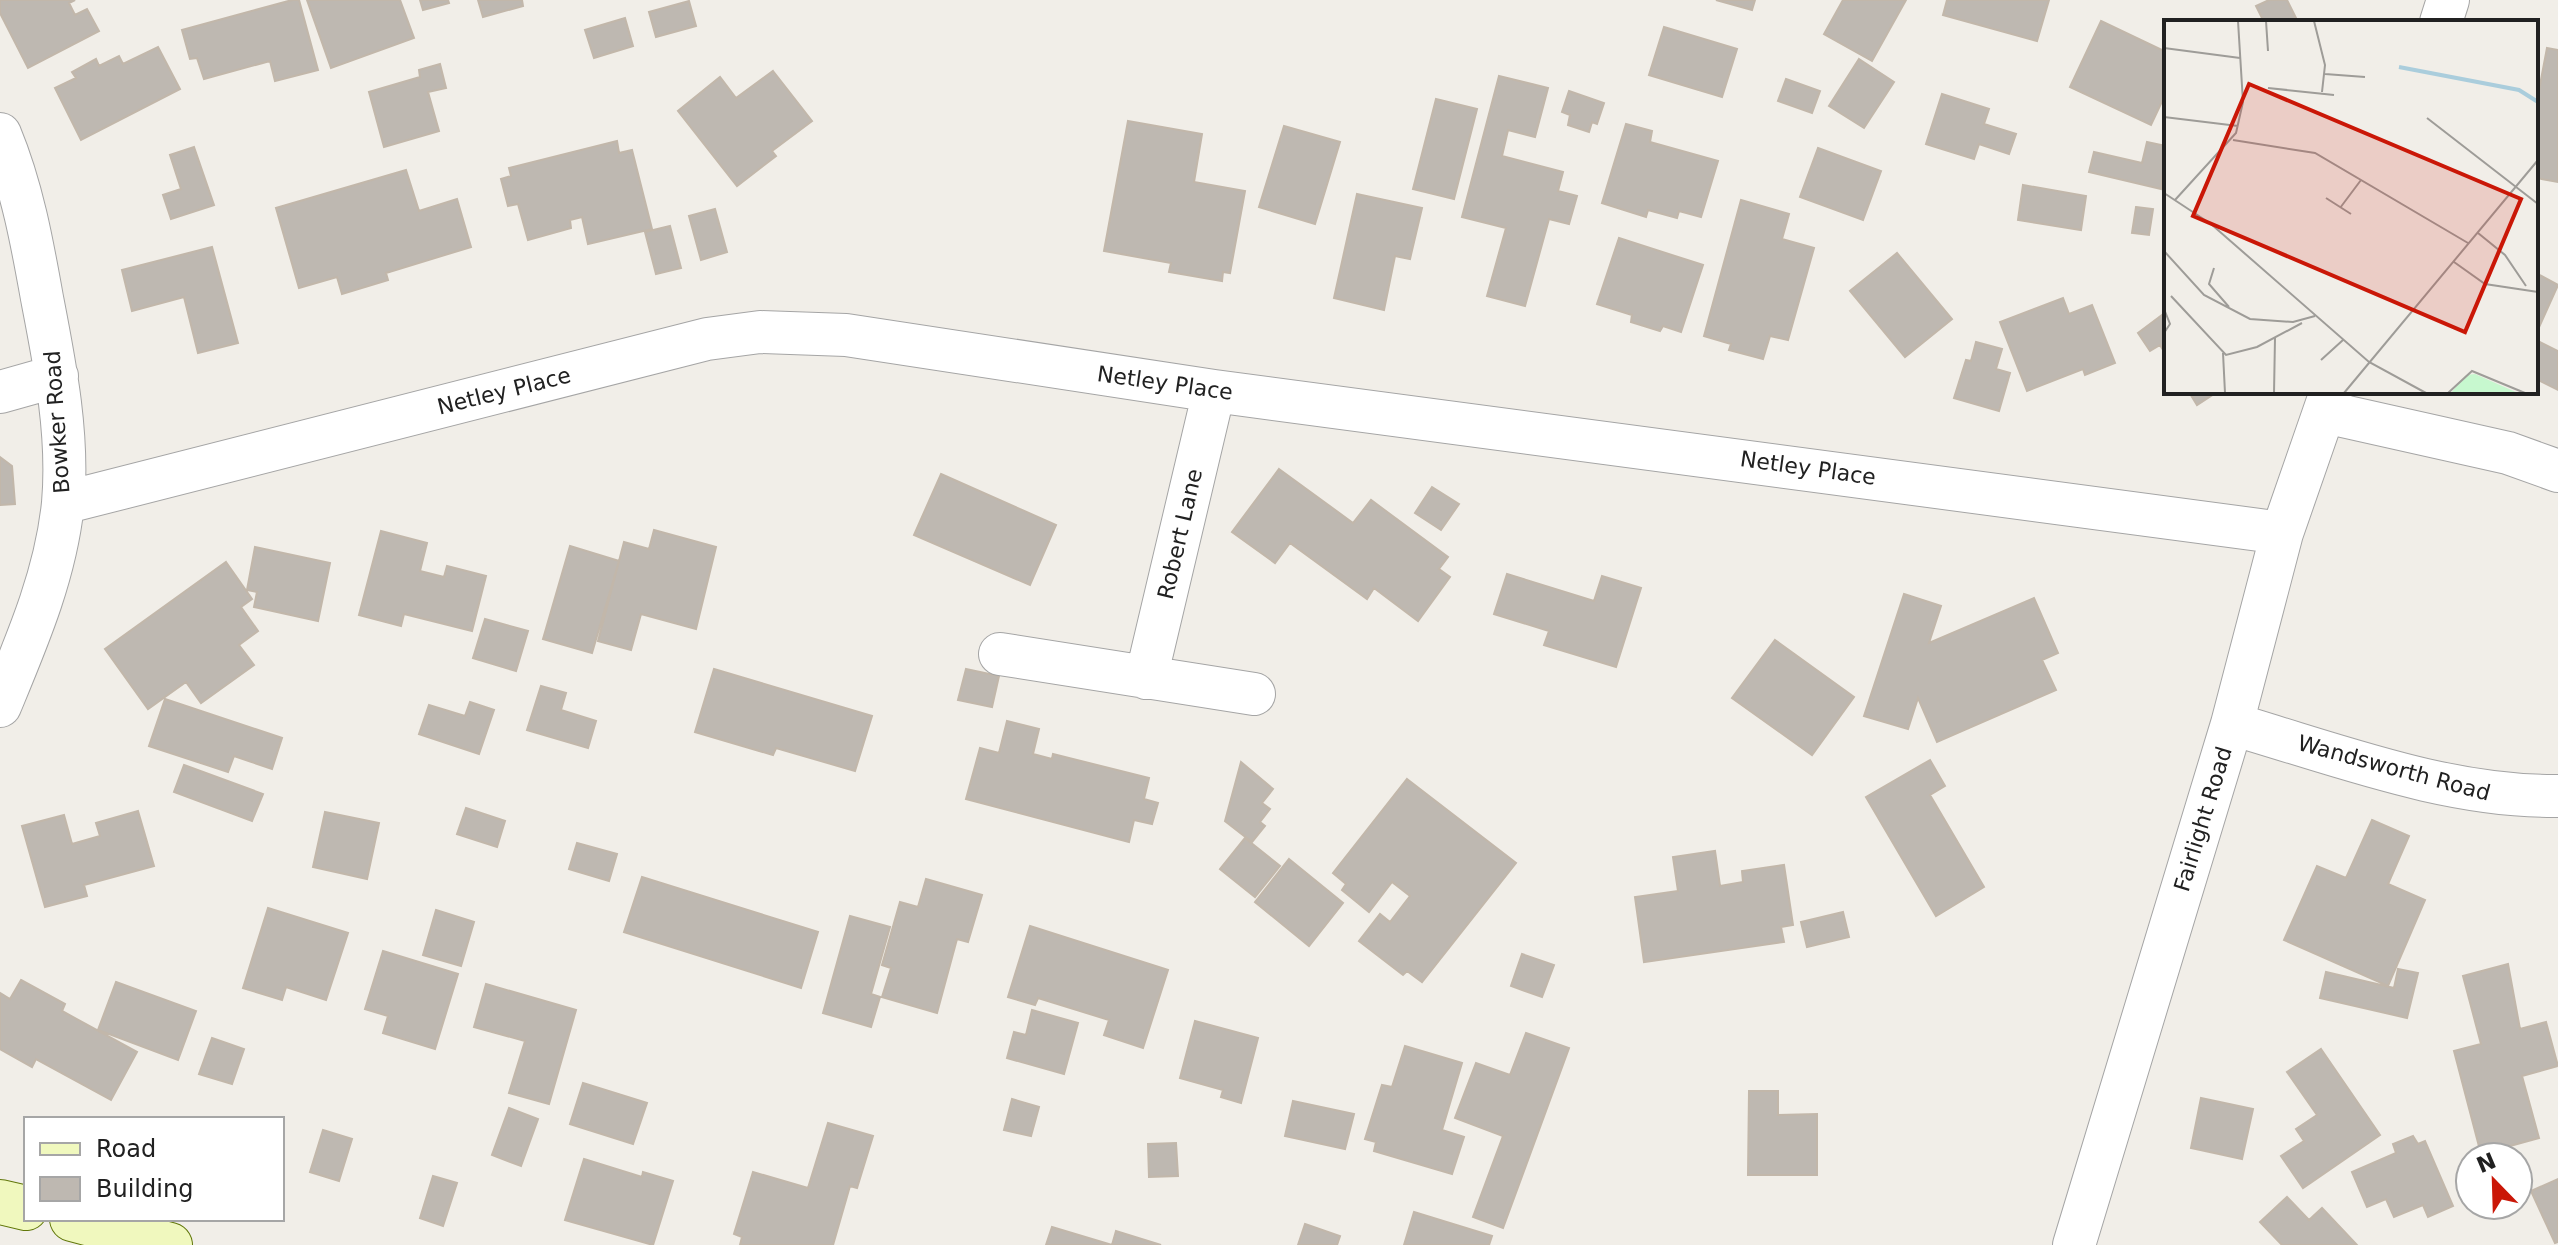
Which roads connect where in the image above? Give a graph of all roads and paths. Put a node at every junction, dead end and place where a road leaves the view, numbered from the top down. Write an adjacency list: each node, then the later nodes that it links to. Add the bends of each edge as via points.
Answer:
1 (2448, 0): 2 (street)
2 (2442, 20)
3 (0, 134): 4 (street, Bowker Road, via 29,226)
4 (57, 376): 6 (street); 9 (street, Bowker Road)
5 (1214, 391): 9 (street, Netley Place, via 846,335 760,332 676,347); 10 (street, Netley Place); 12 (street, Robert Lane)
6 (0, 392)
7 (2328, 402): 8 (street); 10 (street, Fairlight Road)
8 (2558, 471)
9 (63, 503): 14 (street, Bowker Road, via 36,620)
10 (2282, 533): 15 (street, Fairlight Road)
11 (1000, 654): 12 (street)
12 (1146, 678): 13 (street)
13 (1254, 694)
14 (0, 706)
15 (2232, 724): 16 (street, Wandsworth Road, via 2462,790); 21 (street, Fairlight Road)
16 (2558, 796)
17 (0, 1202): 18 (main road)
18 (24, 1208)
19 (80, 1221): 20 (main road)
20 (170, 1245)
21 (2074, 1245)

